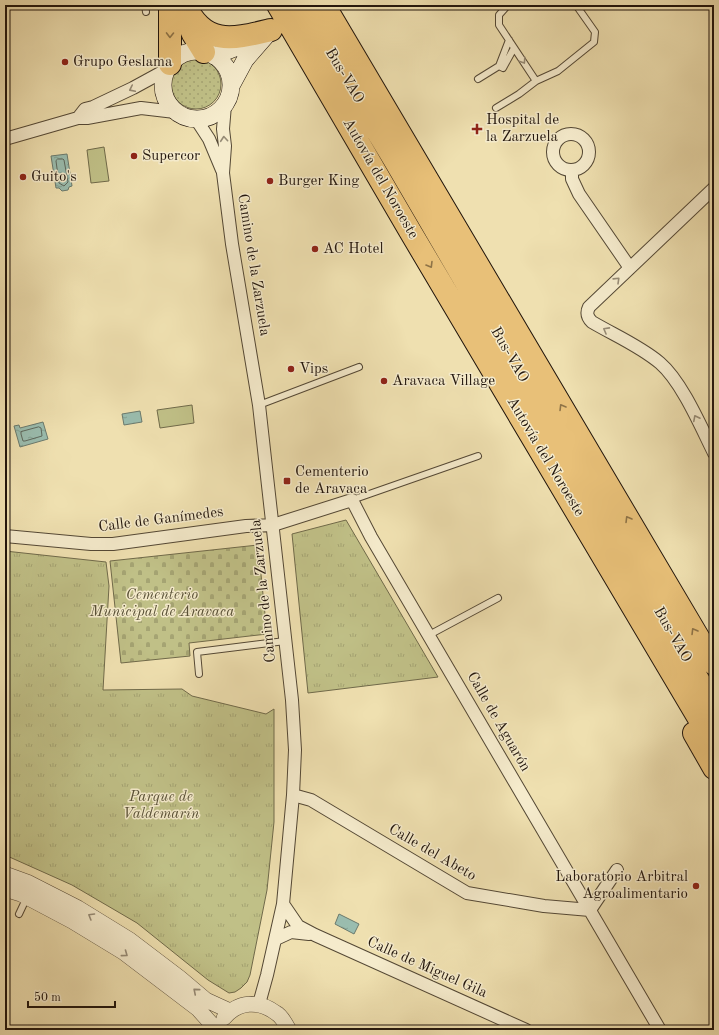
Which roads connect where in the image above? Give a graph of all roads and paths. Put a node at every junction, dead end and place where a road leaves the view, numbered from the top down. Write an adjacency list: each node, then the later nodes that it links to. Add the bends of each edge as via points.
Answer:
1 (170, 5): 15 (highway, one-way to 15)
2 (185, 5): 10 (highway, via 190,16 204,30 220,37 239,38); 13 (highway, via 188,24)
3 (266, 5): 28 (highway, via 373,184 387,206)
4 (278, 5): 28 (highway, Autovía del Noroeste)
5 (301, 5): 44 (highway, Bus-VAO)
6 (324, 5): 30 (highway)
7 (342, 5): 30 (highway)
8 (508, 5): 11 (lane, via 499,15 499,24)
9 (576, 5): 17 (lane, via 595,32 594,42 558,71)
10 (271, 30): 13 (main road, via 237,47); 18 (main road, via 244,60)
11 (510, 40): 12 (lane); 14 (lane)
12 (514, 48): 14 (lane, via 503,68); 17 (lane, one-way to 17)
13 (209, 54): 15 (main road, via 197,51 182,55); 18 (main road, via 221,61 227,69)
14 (499, 66): 16 (lane)
15 (168, 67): 21 (main road, via 163,88 165,97); 22 (street, one-way to 22, via 127,91 85,109)
16 (478, 80)
17 (536, 81): 20 (lane)
18 (231, 86): 19 (main road)
19 (225, 105): 23 (main road, via 216,114); 26 (street, Camino de la Zarzuela, one-way to 19)
20 (496, 108)
21 (175, 112): 22 (street, via 141,108); 23 (main road)
22 (78, 118): 24 (street)
23 (196, 120): 26 (street, Camino de la Zarzuela, via 209,139)
24 (5, 139)
25 (572, 170): 29 (street, via 572,179 579,194)
26 (223, 173): 33 (street, Camino de la Zarzuela)
27 (714, 188): 29 (street)
28 (410, 232): 32 (highway, Autovía del Noroeste, one-way to 32)
29 (630, 268): 34 (street, one-way to 29, via 682,391 665,368 648,354 592,322 587,316 588,307)
30 (536, 362): 42 (highway, one-way to 30)
31 (359, 367): 33 (lane)
32 (503, 386): 45 (highway, Autovía del Noroeste); 46 (highway, via 527,447)
33 (259, 405): 37 (street, Camino de la Zarzuela)
34 (714, 453)
35 (478, 456): 36 (lane)
36 (352, 500): 37 (street); 40 (street, Calle de Aguarón)
37 (273, 525): 38 (street, Calle de Ganímedes, via 246,526 113,544); 41 (street, Camino de la Zarzuela)
38 (5, 536)
39 (498, 598): 40 (lane)
40 (429, 635): 53 (street, Calle de Aguarón)
41 (285, 641): 43 (lane, via 197,652); 47 (street, Camino de la Zarzuela, via 295,750)
42 (714, 664)
43 (199, 674)
44 (714, 707)
45 (714, 744)
46 (714, 768)
47 (293, 796): 52 (street, Camino de la Zarzuela); 53 (street, Calle del Abeto, via 310,800 467,893 544,906)
48 (617, 870): 53 (street)
49 (5, 874): 51 (street)
50 (5, 888): 51 (street)
51 (29, 891): 54 (lane); 58 (street, one-way to 51, via 206,1000 130,940 78,908); 59 (street, one-way to 59, via 123,952 198,1009)
52 (283, 904): 55 (street, Calle de Miguel Gila, via 298,926); 56 (street, Camino de la Zarzuela)
53 (590, 910): 62 (street, Calle de Aguarón)
54 (19, 914)
55 (315, 935): 56 (street, Calle de Miguel Gila, via 291,932); 61 (street, Calle de Miguel Gila)
56 (276, 939): 57 (street, Camino de la Zarzuela)
57 (259, 1004): 58 (street, via 244,1005); 60 (street, via 277,1013)
58 (230, 1011): 59 (street)
59 (215, 1029)
60 (289, 1030)
61 (526, 1030)
62 (660, 1030)

